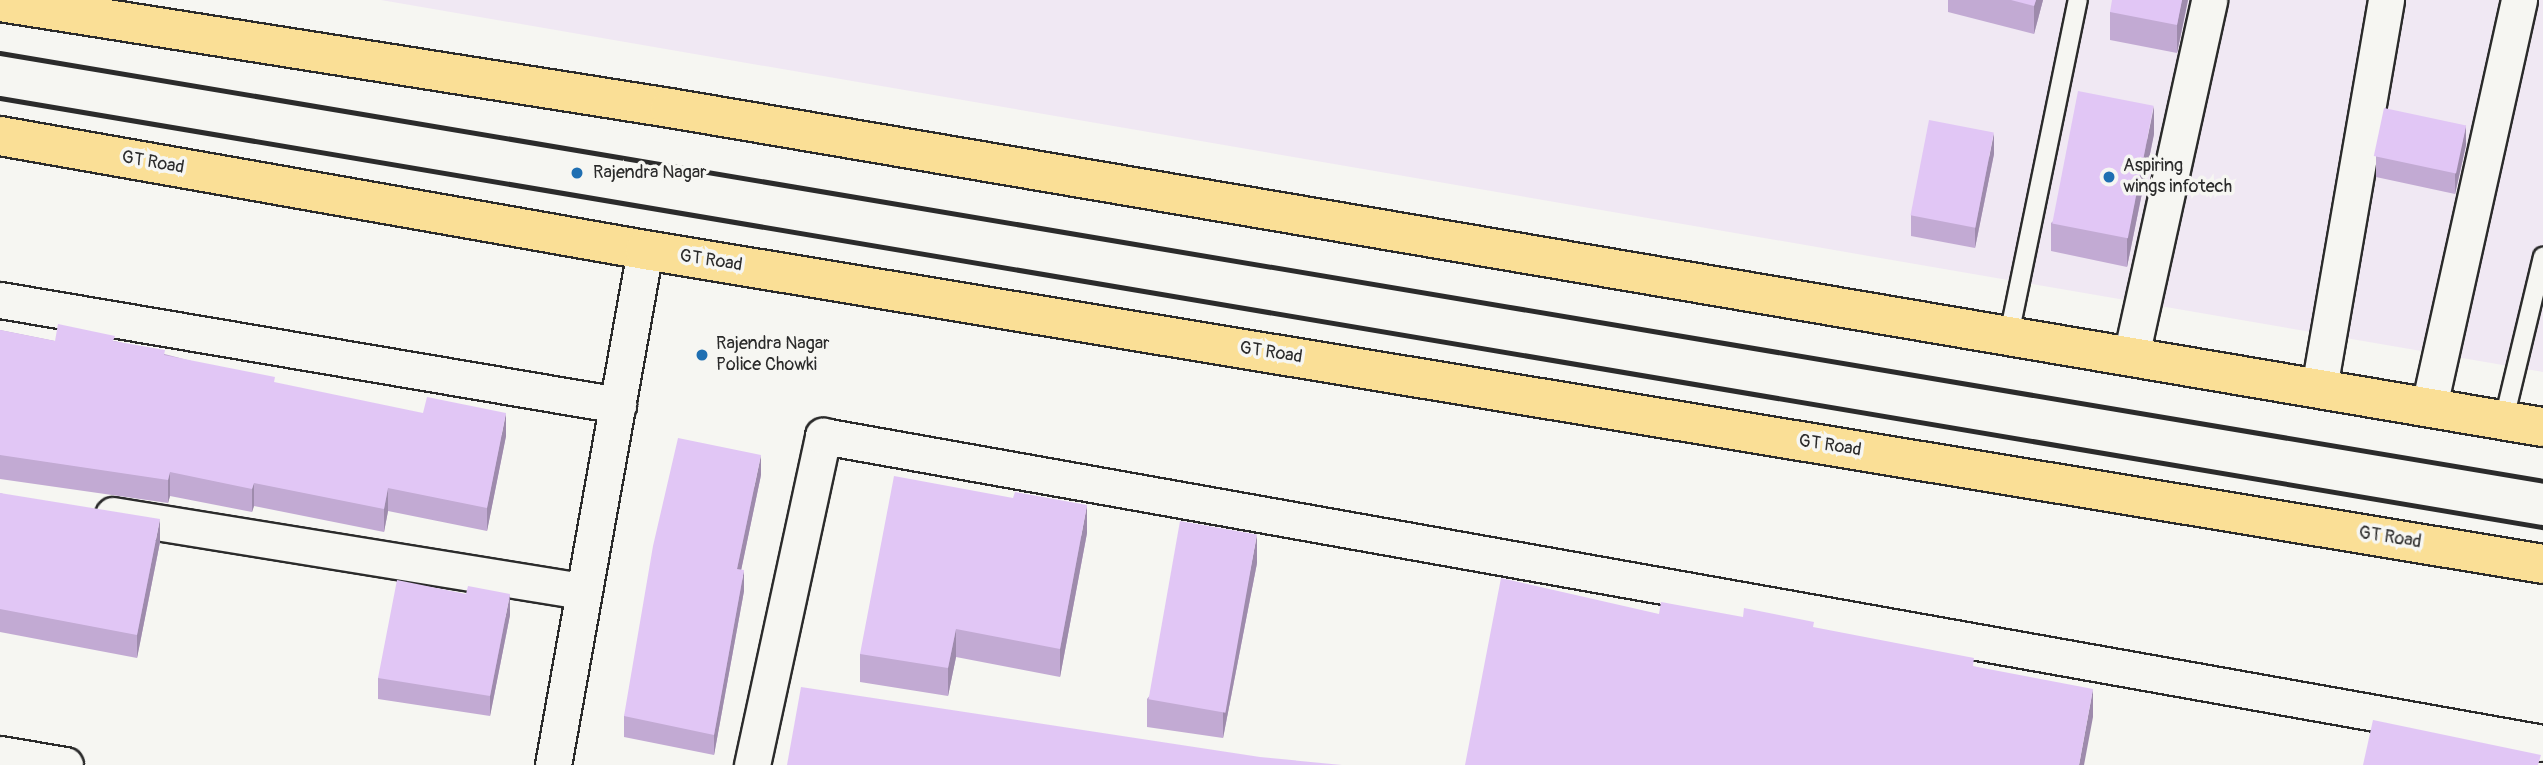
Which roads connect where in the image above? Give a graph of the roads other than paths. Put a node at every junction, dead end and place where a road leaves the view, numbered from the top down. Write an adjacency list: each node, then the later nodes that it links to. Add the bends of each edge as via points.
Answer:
1 (2078, 0): 10 (lane)
2 (2209, 0): 11 (street)
3 (2386, 0): 12 (street)
4 (2519, 0): 14 (street)
5 (8, 2): 10 (highway, via 656,105)
6 (0, 136): 7 (highway, GT Road)
7 (645, 250): 13 (street); 18 (highway, GT Road)
8 (2543, 257): 15 (lane)
9 (0, 300): 13 (street)
10 (2009, 335): 11 (highway)
11 (2131, 356): 12 (highway)
12 (2319, 388): 14 (highway)
13 (618, 405): 19 (street)
14 (2429, 406): 15 (highway)
15 (2504, 419): 16 (highway)
16 (2543, 427)
17 (81, 509): 19 (street)
18 (2543, 564)
19 (583, 591): 23 (street)
20 (2543, 743): 24 (street, via 823,436 782,690)
21 (3, 758): 22 (street)
22 (65, 765)
23 (553, 765)
24 (752, 765)

